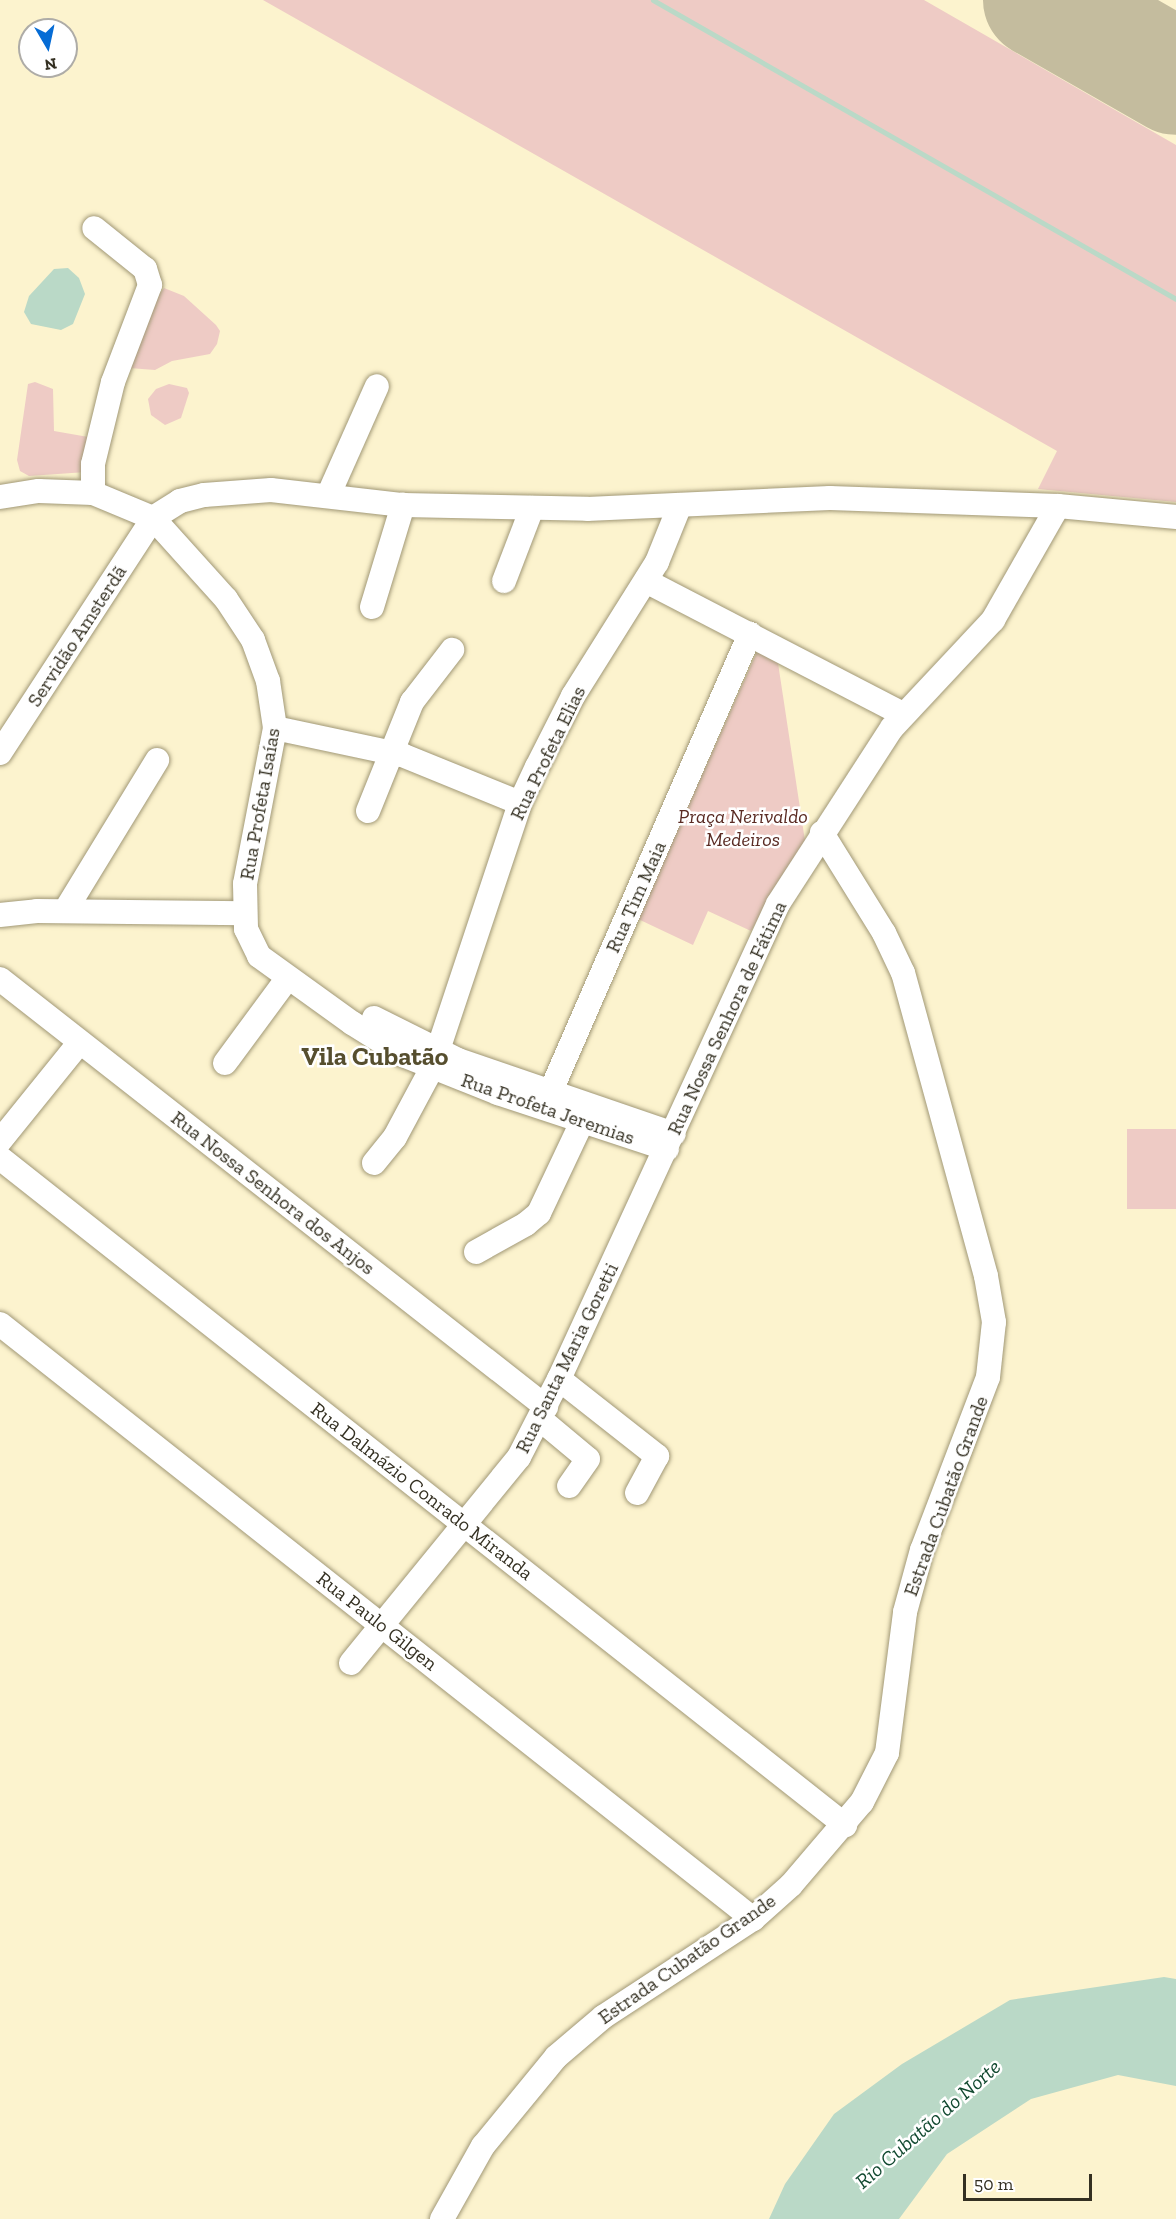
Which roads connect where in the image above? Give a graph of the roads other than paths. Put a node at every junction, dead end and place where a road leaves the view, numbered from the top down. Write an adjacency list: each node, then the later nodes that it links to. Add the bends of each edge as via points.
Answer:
1 (94, 228): 3 (street, via 145,269 150,285 113,382 93,464)
2 (377, 386): 4 (street)
3 (93, 493): 5 (street, via 39,491); 10 (street)
4 (328, 496): 6 (street); 10 (street, via 234,490 180,501)
5 (0, 497)
6 (403, 505): 9 (street); 14 (street)
7 (680, 505): 8 (street, via 830,498); 9 (street); 12 (street, Rua Profeta Elias)
8 (1058, 506): 11 (street); 17 (street, Rua Nossa Senhora de Fátima, via 993,620)
9 (532, 508): 13 (street)
10 (153, 518): 18 (street, Rua Profeta Isaías, via 226,599 253,640 268,681); 19 (street, Servidão Amsterdã)
11 (1176, 518)
12 (646, 580): 15 (street); 22 (street, Rua Profeta Elias, via 573,696)
13 (504, 581)
14 (372, 607)
15 (750, 634): 17 (street); 33 (street, Rua Tim Maia)
16 (452, 650): 20 (street, via 412,702)
17 (903, 714): 24 (street, Rua Nossa Senhora de Fátima)
18 (275, 728): 20 (street); 26 (street, Rua Profeta Isaías, via 268,778 247,864)
19 (0, 753)
20 (393, 753): 22 (street); 23 (street)
21 (157, 760): 25 (street)
22 (520, 803): 31 (street, Rua Profeta Elias)
23 (368, 811)
24 (822, 833): 36 (street, Rua Nossa Senhora de Fátima, via 762,935); 48 (street, Estrada Cubatão Grande, via 884,933 903,973 986,1276 994,1322 988,1377 922,1550 905,1612 887,1753 873,1785)
25 (65, 911): 26 (street); 27 (street)
26 (245, 913): 28 (street, Rua Profeta Jeremias, via 249,942); 31 (street, Rua Profeta Jeremias, via 270,944 301,969)
27 (0, 915)
28 (287, 979): 31 (street, Rua Profeta Jeremias, via 379,1041); 32 (street)
29 (0, 980): 30 (street, Rua Nossa Senhora dos Anjos)
30 (80, 1042): 35 (street); 42 (street, Rua Nossa Senhora dos Anjos)
31 (434, 1059): 33 (street, Rua Profeta Jeremias); 34 (street, Rua Profeta Jeremias); 38 (street, Rua Profeta Elias, via 395,1137)
32 (225, 1063)
33 (550, 1093): 36 (street, Rua Profeta Jeremias)
34 (582, 1122): 36 (street, Rua Profeta Jeremias); 39 (street, via 539,1213)
35 (0, 1141)
36 (670, 1142): 41 (street, Rua Santa Maria Goretti)
37 (0, 1158): 45 (street, Rua Dalmázio Conrado Miranda)
38 (374, 1163)
39 (476, 1252)
40 (0, 1324): 46 (street, Rua Paulo Gilgen)
41 (559, 1379): 42 (street, Rua Santa Maria Goretti); 44 (street, via 657,1456)
42 (543, 1413): 43 (street, Rua Nossa Senhora dos Anjos, via 588,1459); 45 (street, Rua Santa Maria Goretti, via 519,1457)
43 (569, 1486)
44 (637, 1493)
45 (465, 1525): 46 (street, Rua Santa Maria Goretti); 48 (street, Rua Dalmázio Conrado Miranda)
46 (382, 1626): 47 (street, Rua Santa Maria Goretti); 49 (street, Rua Paulo Gilgen)
47 (351, 1663)
48 (845, 1825): 49 (street, Estrada Cubatão Grande, via 791,1885)
49 (753, 1918): 50 (street, Estrada Cubatão Grande, via 570,2044 527,2089 483,2146)
50 (442, 2219)

